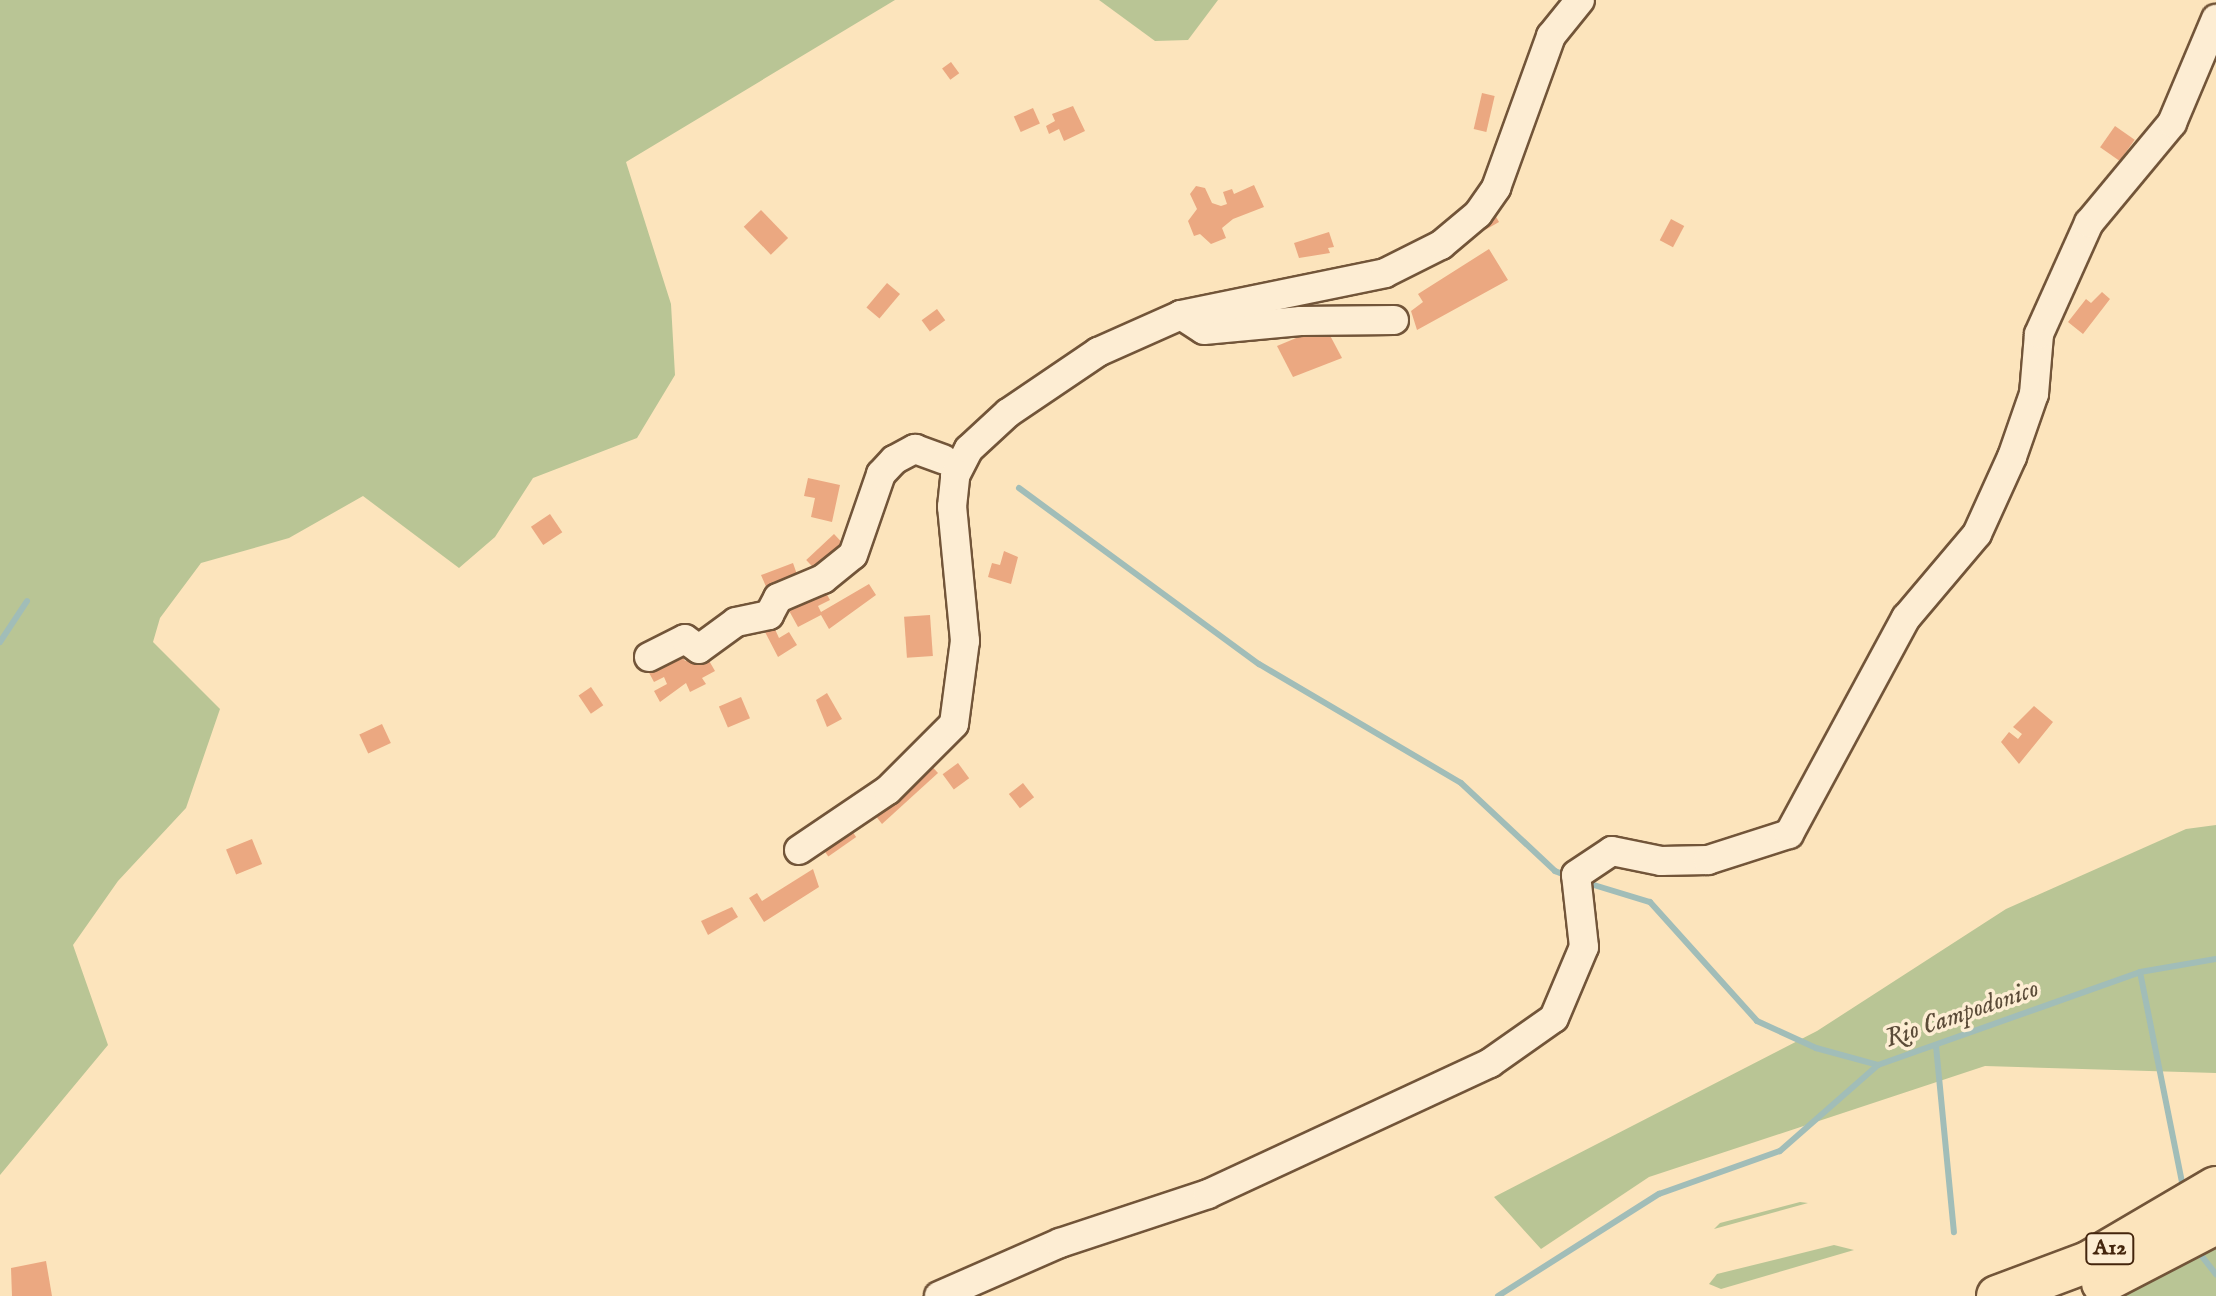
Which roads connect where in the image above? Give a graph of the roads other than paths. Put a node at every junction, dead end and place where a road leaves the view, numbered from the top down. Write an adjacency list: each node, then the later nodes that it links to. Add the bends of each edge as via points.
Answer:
1 (1580, 0): 3 (street, via 1551,36 1496,188 1478,214 1441,245 1385,273)
2 (2216, 19): 10 (street, via 2172,123 2089,223 2039,334 2034,394 1977,534 1906,618 1789,834 1708,860 1661,861 1612,851 1576,875 1584,947 1554,1018 1490,1063 1208,1194 1060,1243)
3 (1181, 315): 4 (street, via 1204,330); 7 (street, via 1098,352 969,449 955,476 952,507 965,641 954,724 888,790)
4 (1394, 320)
5 (943, 459): 6 (street, via 915,449 894,460 881,474 853,555 823,579 778,598 769,615 736,622 699,649 685,639)
6 (649, 657)
7 (799, 850)
8 (2216, 1187): 11 (highway, A12, via 2088,1262)
9 (2216, 1224): 12 (highway, A12)
10 (939, 1296)
11 (1997, 1296)
12 (2069, 1296)

